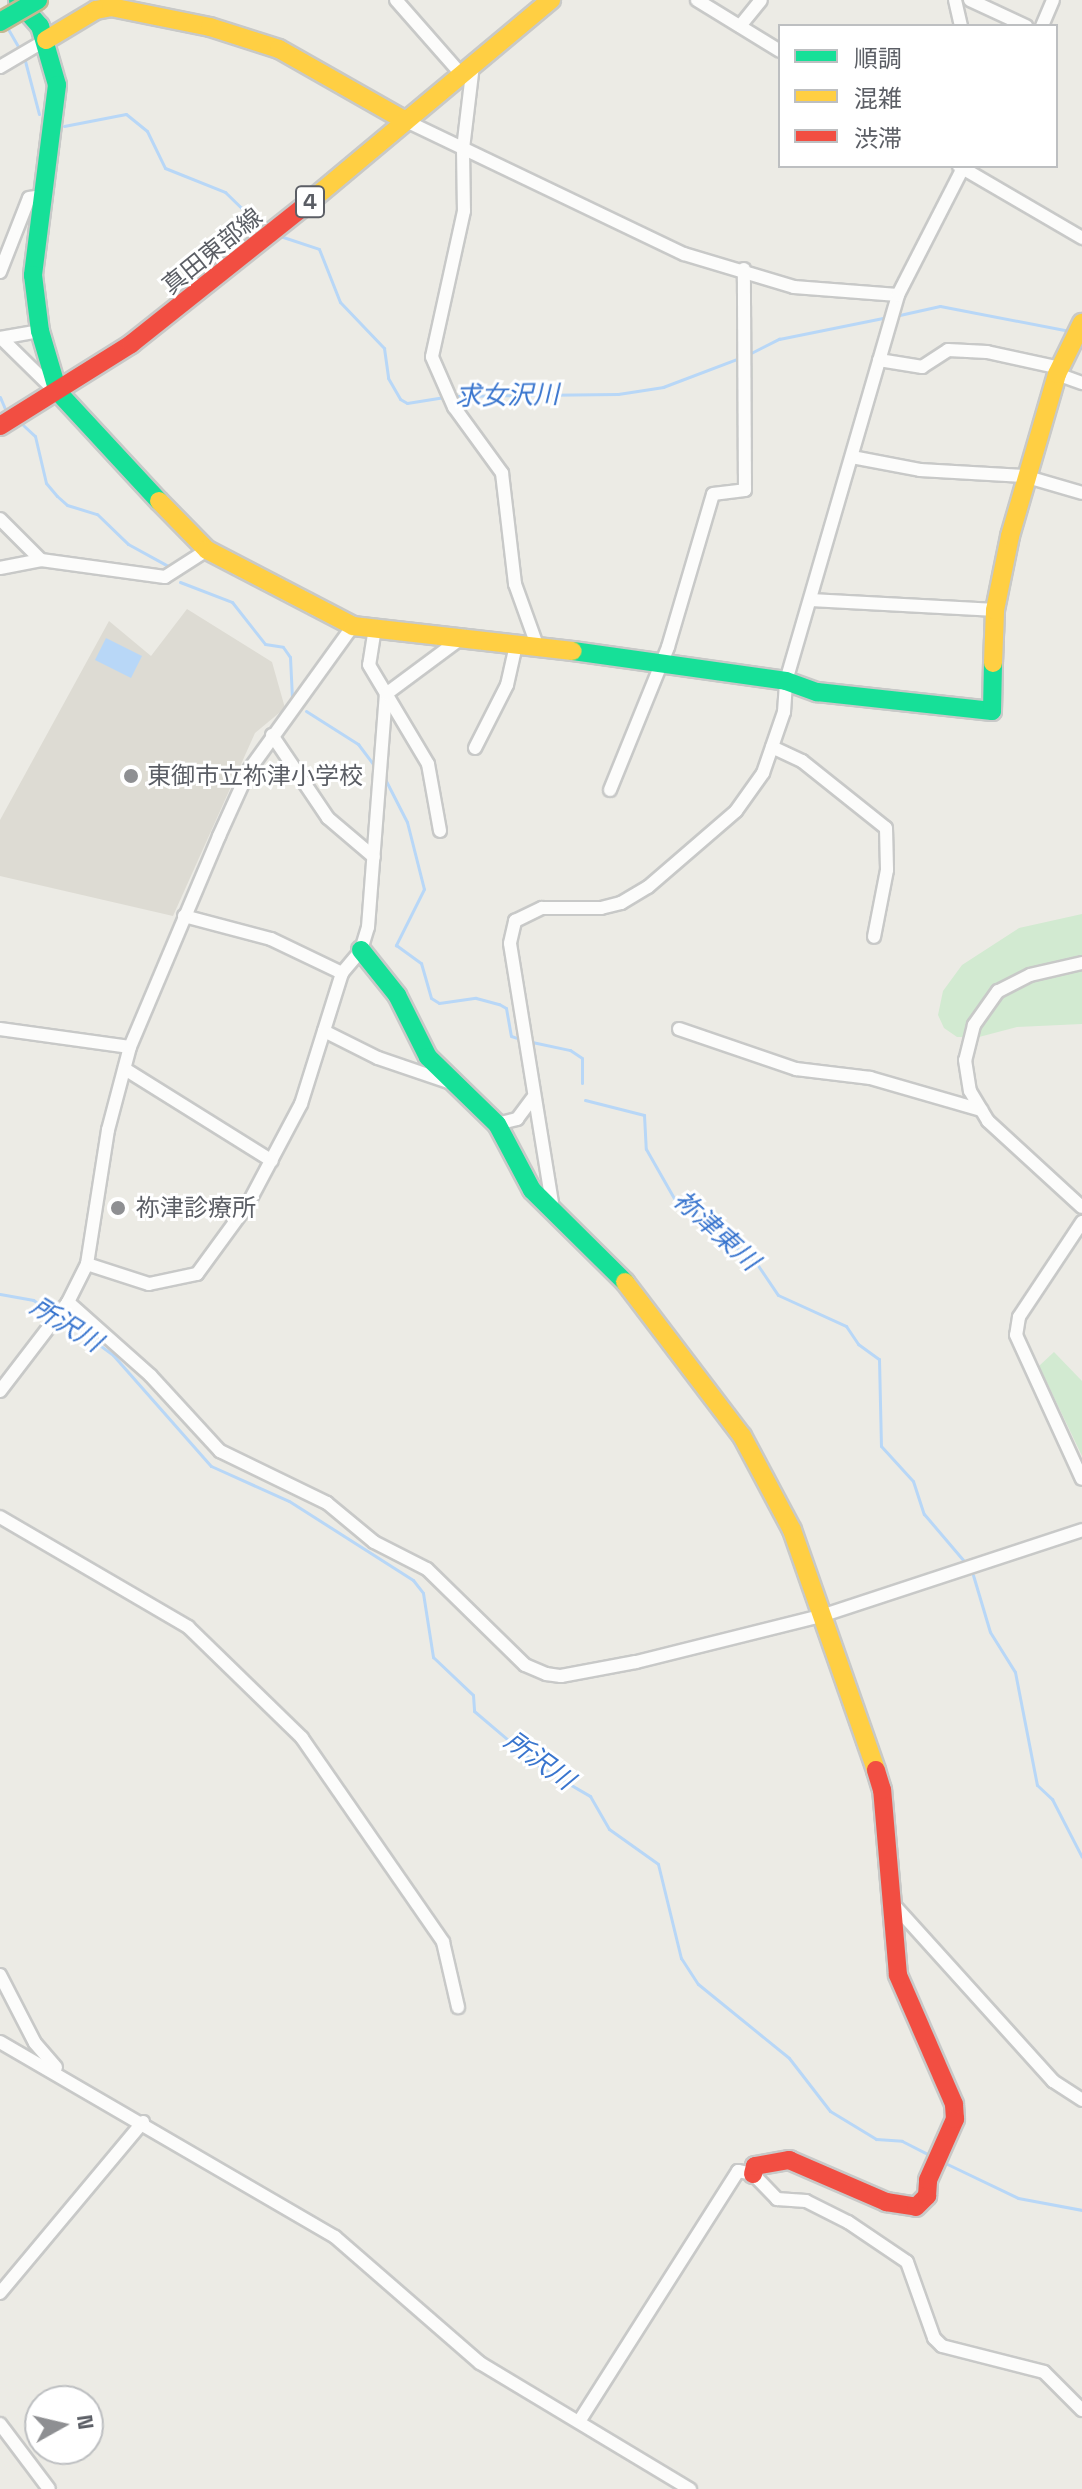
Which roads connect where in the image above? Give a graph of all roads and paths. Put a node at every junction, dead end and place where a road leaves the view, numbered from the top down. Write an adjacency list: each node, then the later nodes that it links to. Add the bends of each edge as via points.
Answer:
1 (17, 0): 18 (main road)
2 (25, 0): 12 (main road, bridge)
3 (38, 0): 13 (main road, bridge)
4 (396, 0): 21 (street)
5 (551, 0): 21 (main road, 真田東部線 / 4)
6 (697, 0): 17 (street)
7 (761, 0): 17 (street)
8 (955, 0): 14 (street)
9 (970, 0): 15 (street)
10 (1053, 0): 16 (street)
11 (105, 5): 18 (main road); 22 (main road, via 279,49)
12 (0, 16)
13 (0, 22)
14 (961, 24)
15 (1022, 24)
16 (1043, 24)
17 (740, 26): 19 (street)
18 (40, 44): 20 (street); 26 (main road, via 57,98)
19 (778, 50)
20 (4, 61)
21 (468, 70): 22 (main road, 真田東部線 / 4); 23 (street)
22 (406, 121): 23 (street); 37 (main road, 真田東部線 / 4, via 209,285)
23 (463, 149): 28 (street, via 684,254); 52 (street, via 464,211 432,357 454,407 502,473 515,584)
24 (962, 168): 30 (street)
25 (964, 168): 27 (street)
26 (41, 196): 29 (street, via 29,198); 32 (main road, via 33,275)
27 (1082, 238)
28 (744, 269): 30 (street, via 794,287); 53 (street, via 745,490 713,494)
29 (0, 272)
30 (898, 295): 34 (street)
31 (1082, 323): 35 (main road)
32 (40, 331): 33 (street); 37 (main road)
33 (0, 338): 37 (street)
34 (879, 360): 35 (street, via 922,367 948,350 987,352 1056,367); 39 (street)
35 (1057, 374): 36 (street); 40 (main road)
36 (1082, 383)
37 (53, 388): 38 (main road, 真田東部線 / 4); 43 (main road)
38 (0, 426)
39 (852, 457): 40 (street, via 920,470); 46 (street)
40 (1024, 476): 41 (street); 47 (main road)
41 (1082, 493)
42 (0, 519): 44 (street)
43 (207, 550): 44 (street, via 185,568 149,578); 48 (main road)
44 (41, 560): 45 (street)
45 (0, 568)
46 (812, 600): 47 (street); 54 (street)
47 (995, 610): 54 (main road, via 992,711 817,692)
48 (353, 626): 49 (main road); 56 (street)
49 (375, 628): 50 (main road); 55 (street, via 369,665)
50 (464, 636): 51 (main road); 55 (street)
51 (516, 645): 52 (main road); 58 (street, via 507,685)
52 (538, 648): 53 (main road)
53 (661, 665): 54 (main road); 59 (street)
54 (786, 681): 57 (street, via 784,712)
55 (386, 694): 60 (street, via 428,764); 61 (street)
56 (272, 735): 61 (street, via 328,818); 62 (street, via 249,770)
57 (772, 747): 63 (street, via 802,761 886,828 887,870); 73 (street, via 763,773 736,811 648,887 601,908 542,908 515,921 510,943)
58 (475, 748)
59 (610, 790)
60 (440, 831)
61 (374, 857): 64 (street)
62 (184, 916): 66 (street, via 271,939); 70 (street)
63 (874, 937)
64 (361, 950): 66 (street); 72 (main road, via 397,995 428,1057)
65 (1082, 963): 74 (street, via 1030,975 1006,986 986,1005 965,1060 970,1091)
66 (342, 973): 69 (street)
67 (0, 1029): 70 (street)
68 (679, 1029): 74 (street, via 796,1069 870,1078)
69 (324, 1031): 72 (street, via 378,1058); 76 (street, via 301,1104)
70 (130, 1047): 71 (street)
71 (125, 1069): 76 (street); 80 (street, via 108,1130)
72 (453, 1084): 75 (main road)
73 (533, 1098): 75 (street, via 517,1119); 78 (street)
74 (981, 1110): 77 (street)
75 (497, 1124): 78 (main road, via 532,1190)
76 (272, 1161): 80 (street, via 197,1274 149,1284)
77 (1082, 1207)
78 (553, 1209): 86 (main road, via 625,1282 742,1436 792,1530)
79 (1082, 1222): 83 (street, via 1019,1317 1016,1335)
80 (87, 1264): 81 (street)
81 (68, 1302): 82 (street); 86 (street, via 151,1376 220,1451 327,1503 374,1542 427,1569 525,1665 546,1674 636,1662)
82 (0, 1391)
83 (1082, 1479)
84 (0, 1517): 89 (street, via 188,1627 302,1738 443,1942)
85 (1082, 1530): 86 (street)
86 (821, 1616): 87 (main road, via 882,1790)
87 (895, 1906): 92 (street, via 1053,2081); 94 (main road, via 898,1975 954,2104 950,2136 928,2180 927,2196 916,2207 886,2202 789,2160 755,2166)
88 (0, 1975): 91 (street, via 35,2043)
89 (458, 2007)
90 (0, 2042): 91 (street)
91 (60, 2072): 93 (street)
92 (1082, 2100)
93 (143, 2122): 95 (street); 97 (street, via 335,2237 480,2363)
94 (753, 2174): 96 (street, via 777,2199 806,2201 875,2238 907,2262 934,2338 942,2346 1044,2372); 97 (street, via 738,2171)
95 (0, 2293)
96 (1082, 2410)
97 (580, 2420): 100 (street)
98 (0, 2424): 99 (street)
99 (49, 2489)
100 (690, 2489)

